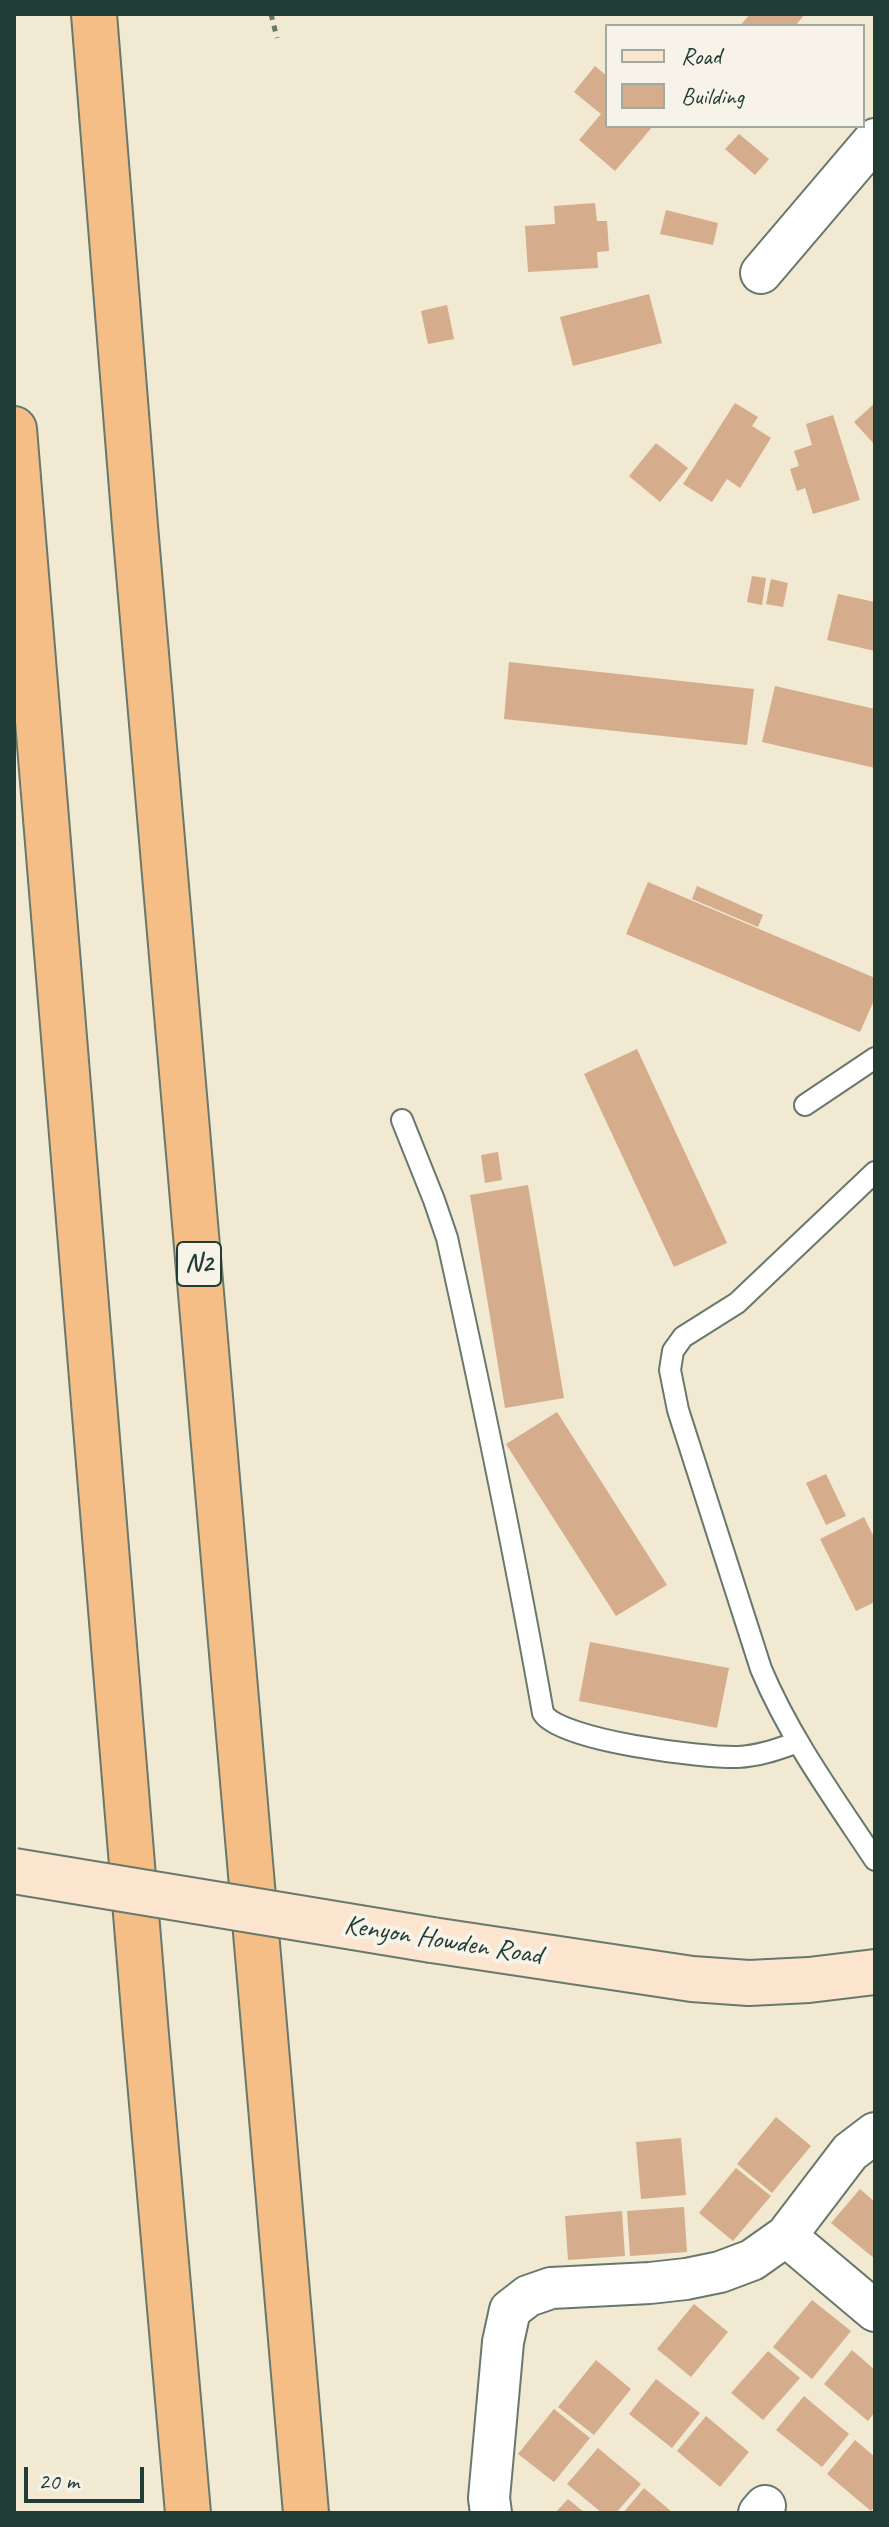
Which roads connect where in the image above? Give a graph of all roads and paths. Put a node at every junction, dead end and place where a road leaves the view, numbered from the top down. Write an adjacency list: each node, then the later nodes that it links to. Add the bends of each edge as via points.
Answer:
1 (94, 14): 19 (highway, N2)
2 (271, 14): 3 (path)
3 (277, 38)
4 (875, 139): 5 (street)
5 (761, 273)
6 (14, 429): 18 (highway)
7 (875, 1058): 8 (lane)
8 (805, 1105)
9 (402, 1120): 11 (lane, via 447,1238 547,1720 591,1736 670,1753 737,1757)
10 (875, 1172): 11 (lane, via 737,1303 683,1337 673,1351 670,1370 761,1669)
11 (798, 1742): 12 (lane)
12 (875, 1860)
13 (14, 1871): 14 (street, Kenyon Howden Road, bridge, via 692,1979 749,1983)
14 (875, 1972)
15 (875, 2133): 16 (street, via 850,2152)
16 (786, 2236): 17 (street); 20 (street, via 752,2260 720,2272 650,2283 551,2288 510,2310)
17 (875, 2311)
18 (188, 2513)
19 (306, 2513)
20 (491, 2513)

